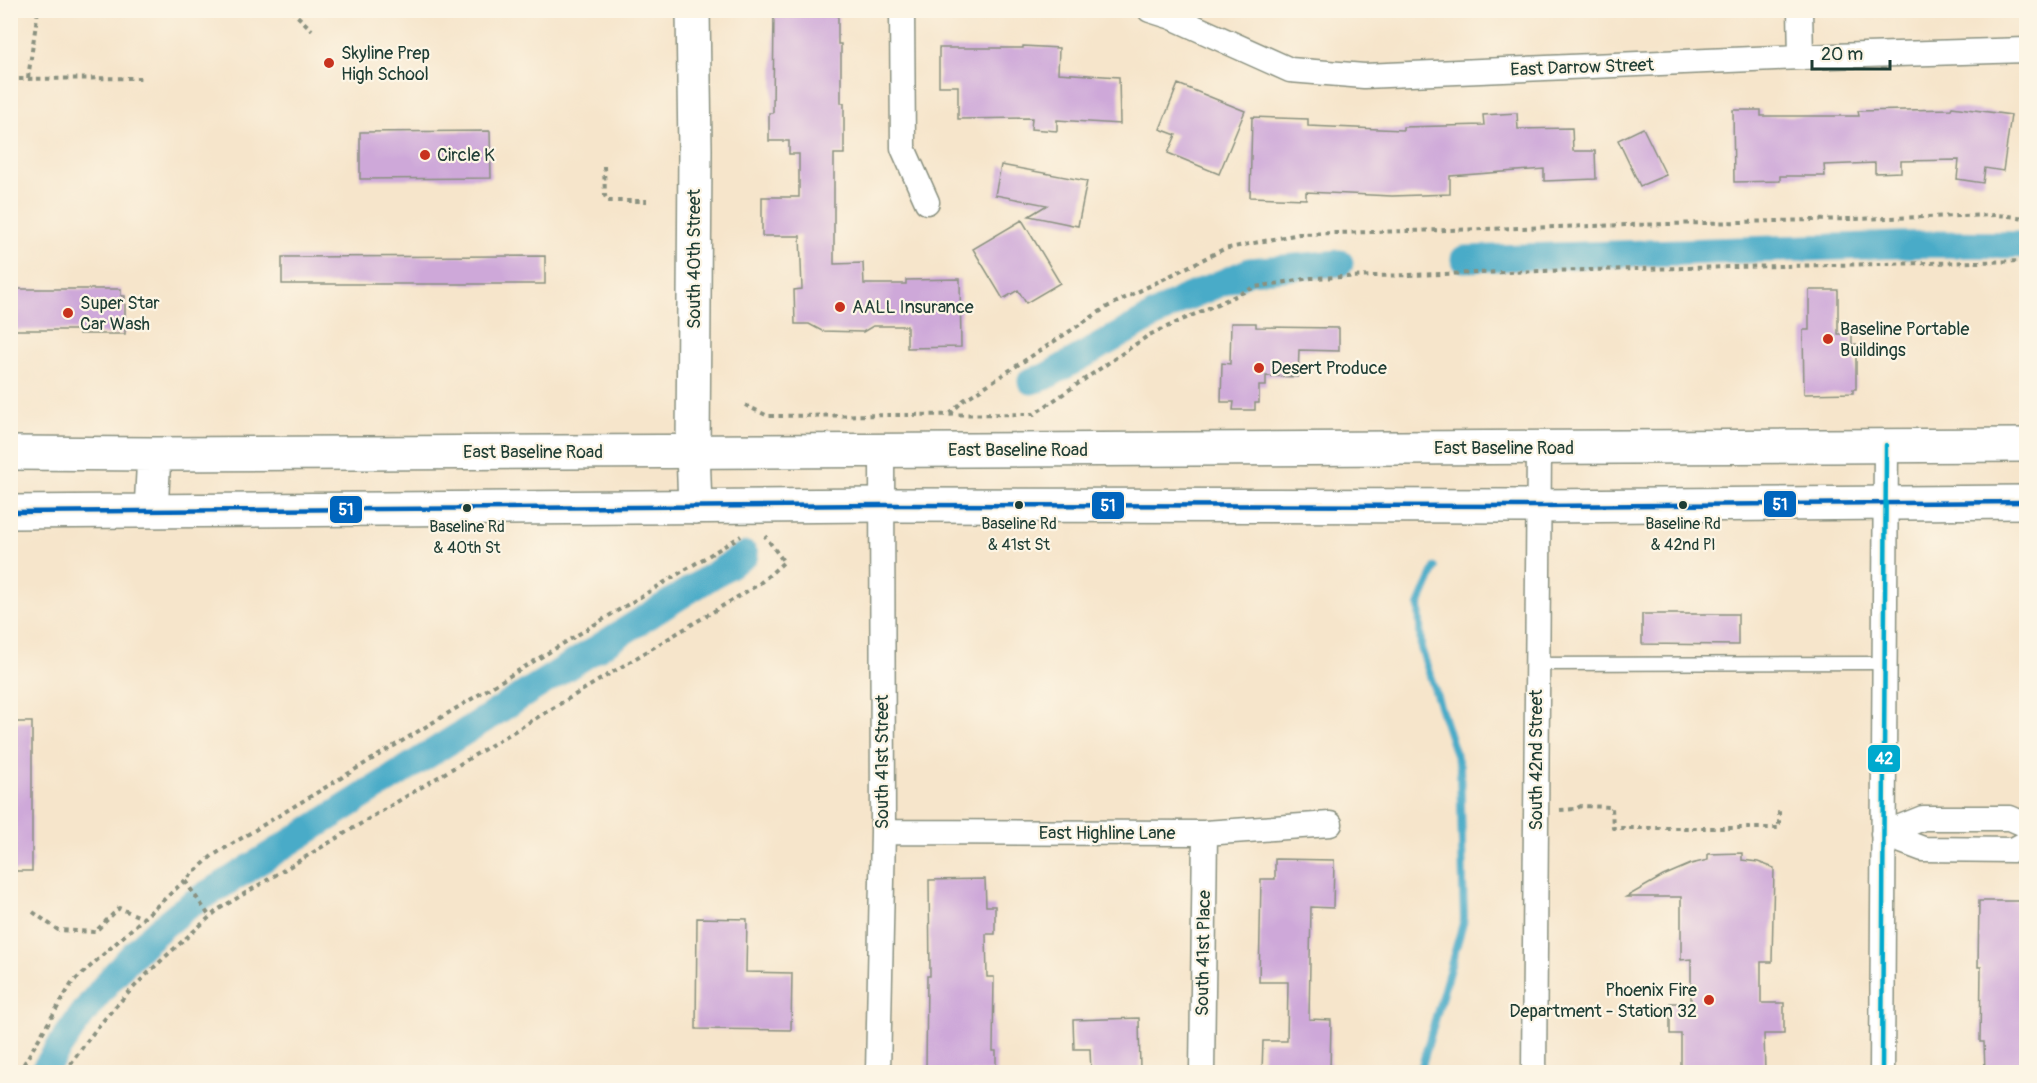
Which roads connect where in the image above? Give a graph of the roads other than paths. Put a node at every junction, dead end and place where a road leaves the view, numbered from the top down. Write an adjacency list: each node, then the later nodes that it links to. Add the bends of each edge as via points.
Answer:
1 (693, 10): 11 (main road, South 40th Street)
2 (902, 10): 7 (street, via 903,148)
3 (1150, 10): 6 (street, East Darrow Street, via 1290,70 1364,76)
4 (1800, 10): 6 (street)
5 (2026, 50): 6 (street, East Darrow Street)
6 (1801, 57)
7 (927, 202)
8 (1886, 445): 9 (main road, East Baseline Road); 10 (main road, East Baseline Road); 15 (street)
9 (2026, 445)
10 (1539, 447): 12 (main road, East Baseline Road); 18 (street, South 42nd Street)
11 (693, 451): 12 (main road, East Baseline Road); 14 (main road, East Baseline Road); 19 (main road, South 40th Street)
12 (882, 451): 17 (street, South 41st Street)
13 (10, 453): 14 (main road, East Baseline Road)
14 (154, 454): 20 (main road)
15 (1886, 502): 16 (main road); 18 (main road); 22 (street)
16 (2026, 502)
17 (881, 505): 18 (main road); 19 (main road); 27 (street, South 41st Street)
18 (1538, 506): 23 (street, South 42nd Street)
19 (695, 507): 20 (main road)
20 (151, 511): 21 (main road)
21 (10, 512)
22 (1885, 663): 23 (lane); 29 (street)
23 (1537, 664): 34 (street, South 42nd Street)
24 (1993, 818): 26 (street, via 2010,818); 29 (street, via 1923,818); 31 (street)
25 (1330, 824): 28 (street, East Highline Lane)
26 (2026, 825)
27 (883, 832): 28 (street, East Highline Lane); 32 (street, South 41st Street)
28 (1205, 833): 33 (street, South 41st Place)
29 (1883, 834): 31 (street, via 1923,849); 35 (street)
30 (2026, 843): 31 (street, via 2013,850)
31 (1993, 850)
32 (878, 1072)
33 (1202, 1072)
34 (1534, 1072)
35 (1882, 1072)

